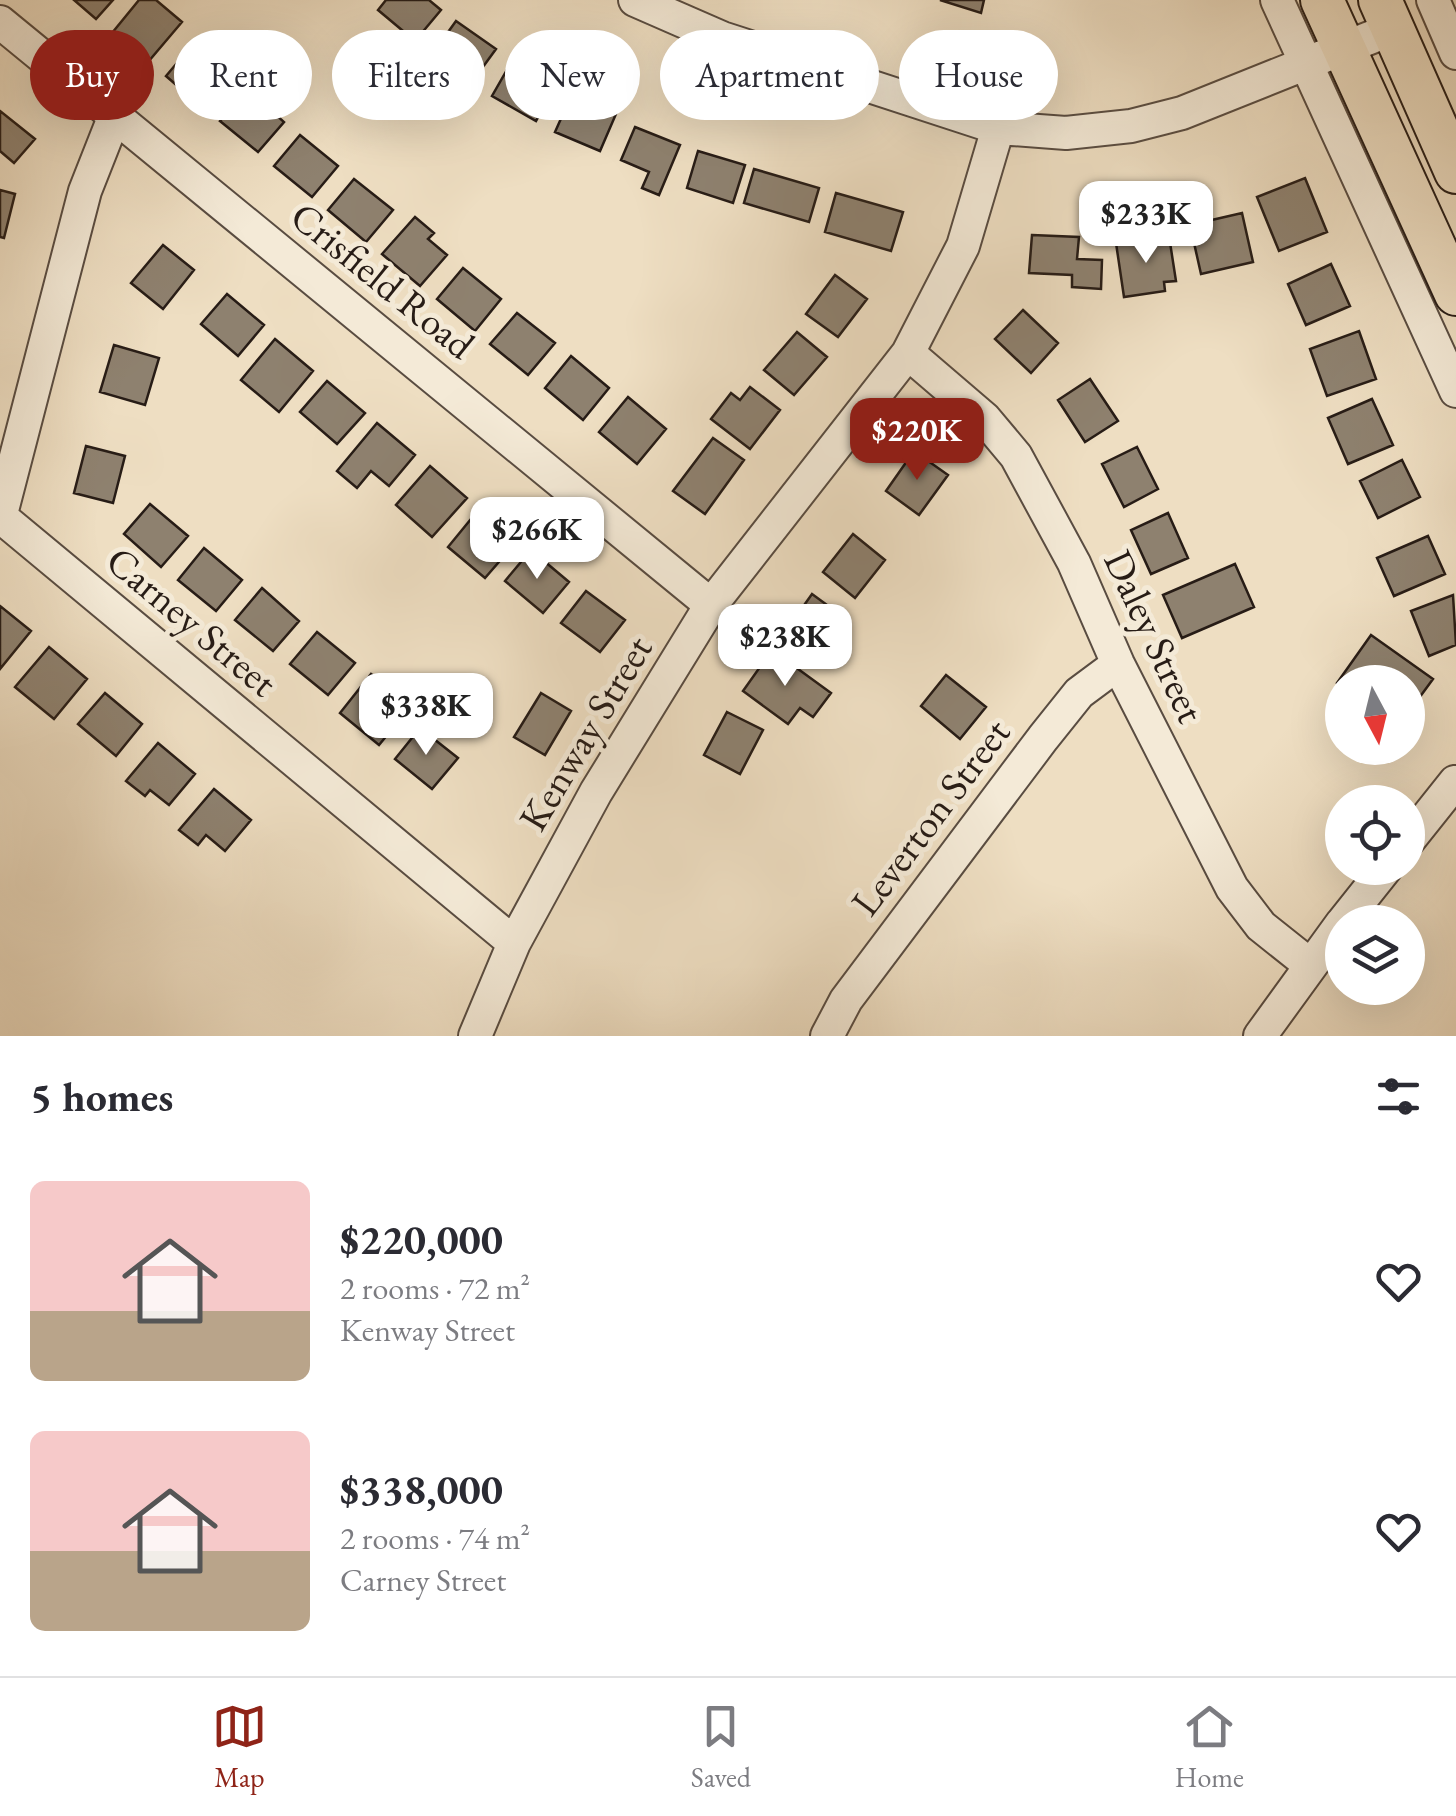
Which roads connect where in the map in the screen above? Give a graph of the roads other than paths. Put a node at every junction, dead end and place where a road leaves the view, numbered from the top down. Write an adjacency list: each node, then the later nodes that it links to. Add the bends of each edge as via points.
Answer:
1 (635, 0): 12 (street, via 722,38)
2 (1277, 0): 9 (street)
3 (1322, 0): 9 (main road)
4 (1432, 0): 8 (street)
5 (1386, 15): 9 (street); 13 (main road)
6 (0, 22): 7 (street, Crisfield Road)
7 (30, 46)
8 (1456, 53)
9 (1324, 54): 12 (street, via 1182,114 1131,126 1066,133); 14 (main road); 16 (street)
10 (113, 120): 17 (street, via 85,191)
11 (121, 120): 18 (street, Crisfield Road)
12 (998, 128): 15 (street, Kenway Street, via 963,246)
13 (1456, 172)
14 (1456, 294)
15 (908, 354): 18 (street, Kenway Street); 19 (street, Daley Street, via 985,418 1016,456)
16 (1456, 391)
17 (0, 518): 24 (street, Carney Street)
18 (711, 606): 24 (street, Kenway Street, via 596,792)
19 (1118, 664): 26 (street, Daley Street, via 1232,888 1260,926); 28 (street, Leverton Street, via 1079,693 1043,738 846,1000)
20 (1455, 782): 21 (street)
21 (1425, 820)
22 (1373, 885): 23 (street)
23 (1357, 905)
24 (514, 943): 27 (street, Kenway Street)
25 (1325, 946): 26 (street)
26 (1310, 965): 29 (street)
27 (474, 1036)
28 (827, 1036)
29 (1260, 1036)

